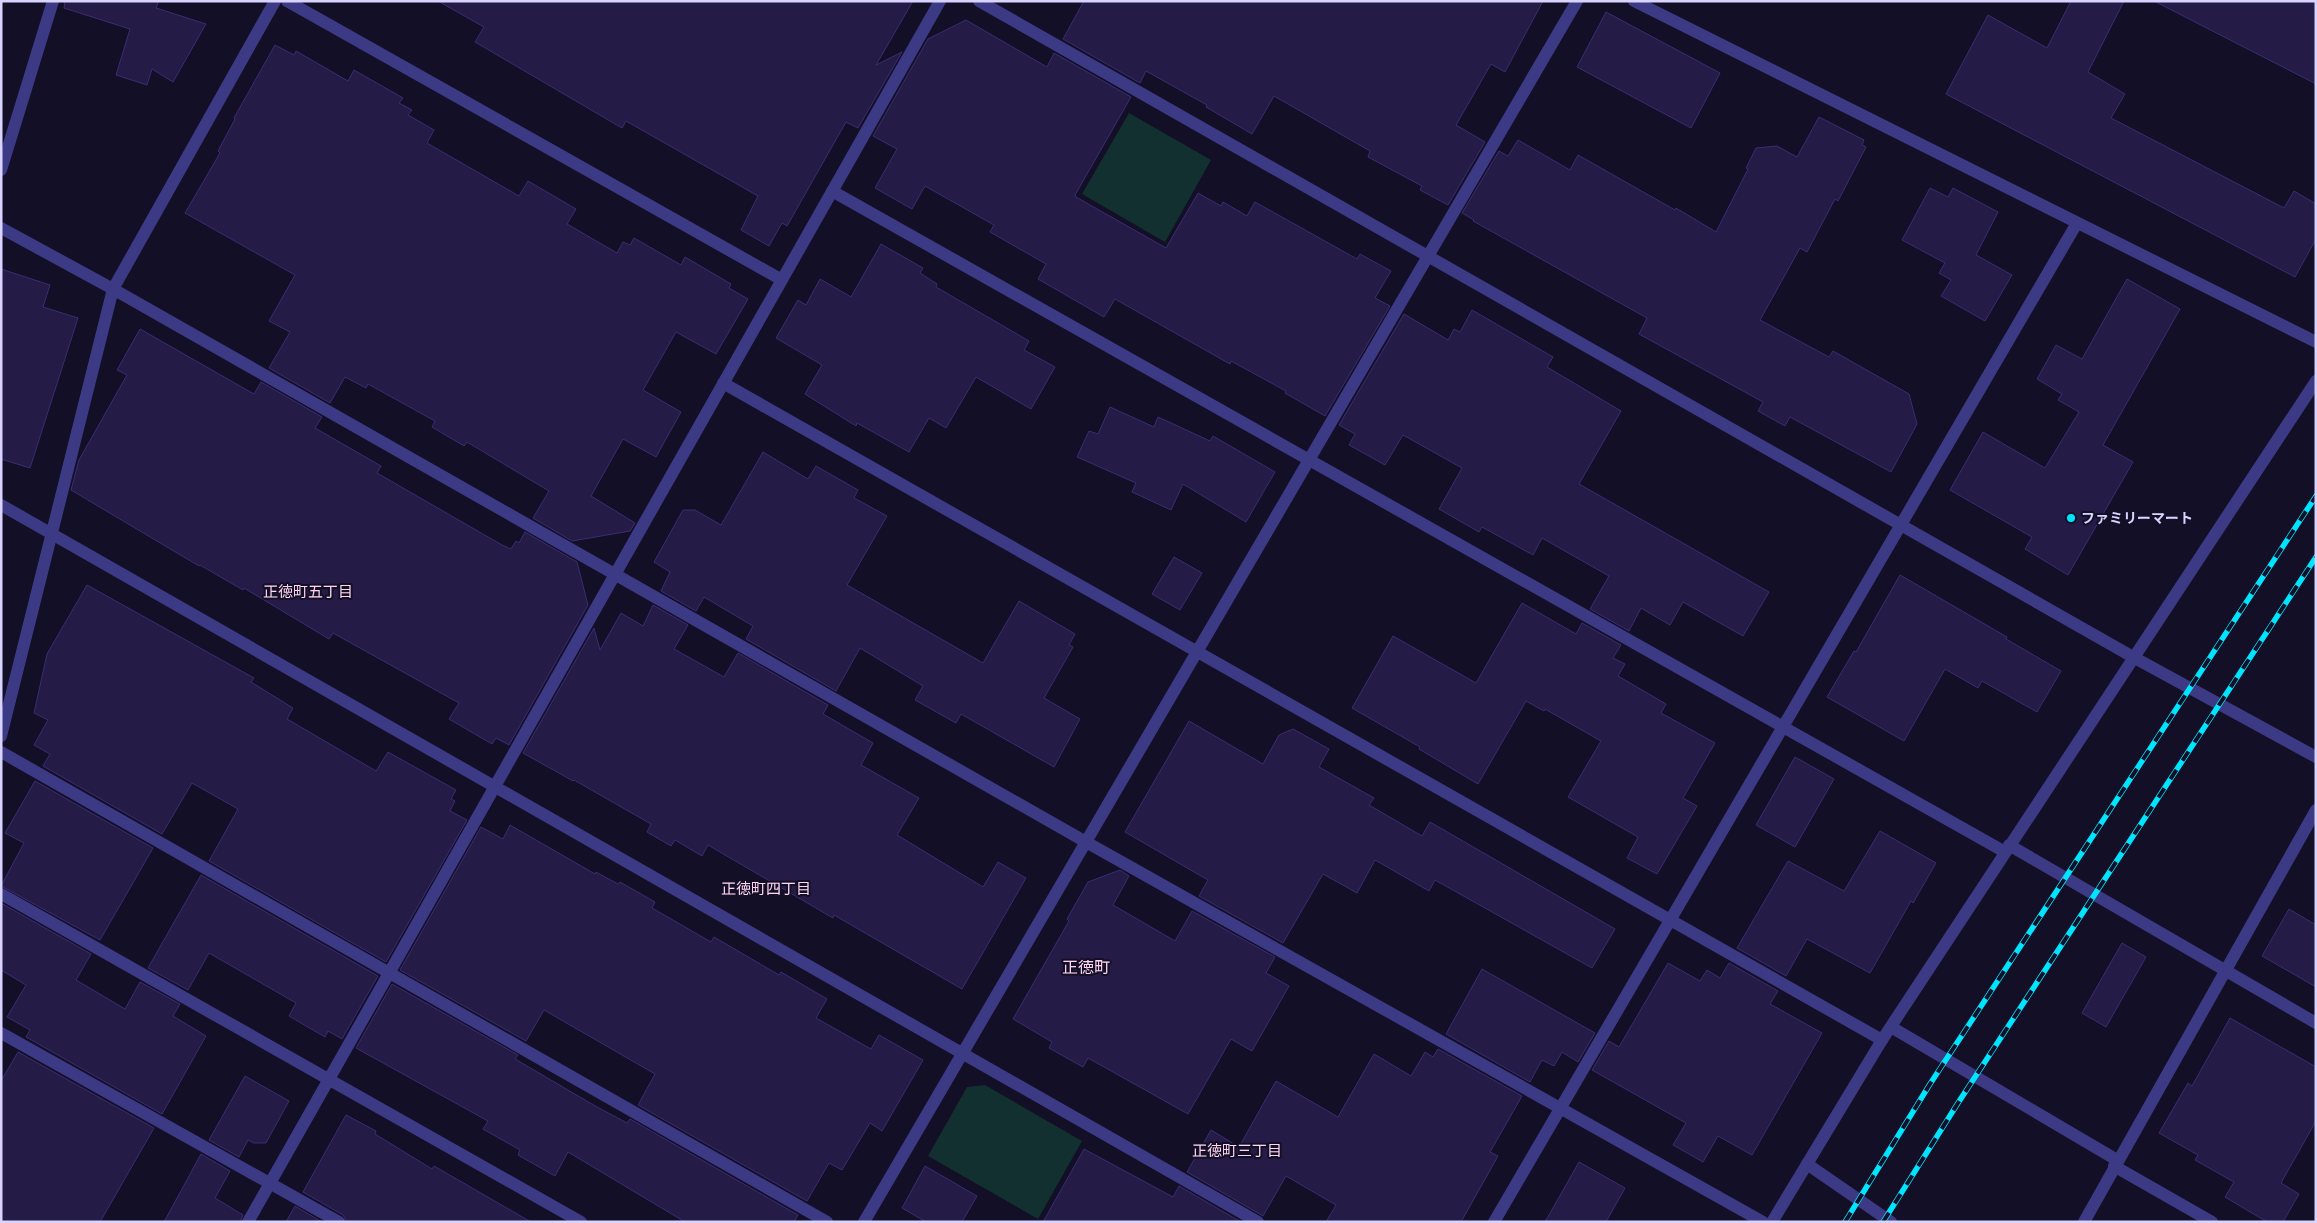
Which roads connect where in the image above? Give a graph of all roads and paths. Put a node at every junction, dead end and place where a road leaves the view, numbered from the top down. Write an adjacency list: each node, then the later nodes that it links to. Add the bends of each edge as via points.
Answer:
1 (53, 1): 8 (street)
2 (275, 1): 14 (street)
3 (287, 1): 13 (street)
4 (940, 1): 9 (street)
5 (978, 1): 12 (street)
6 (1577, 1): 12 (street)
7 (1634, 1): 10 (street)
8 (1, 170)
9 (832, 191): 13 (street); 18 (street)
10 (2077, 223): 15 (street); 20 (street)
11 (1, 228): 14 (street)
12 (1428, 256): 18 (street); 20 (street)
13 (782, 280): 17 (street)
14 (113, 289): 21 (street); 22 (street)
15 (2316, 342)
16 (2316, 381): 24 (street)
17 (723, 383): 22 (street); 23 (street)
18 (1310, 459): 23 (street); 25 (street)
19 (1, 505): 21 (street)
20 (1901, 525): 24 (street); 25 (street)
21 (52, 534): 26 (street); 29 (street)
22 (614, 575): 29 (street); 31 (street)
23 (1198, 651): 31 (street); 34 (street)
24 (2133, 657): 28 (street); 32 (street)
25 (1784, 727): 32 (street); 34 (street)
26 (1, 736)
27 (1, 752): 36 (street)
28 (2316, 757)
29 (494, 786): 36 (street); 41 (street)
30 (2316, 810): 35 (street)
31 (1086, 842): 41 (street); 43 (street)
32 (2007, 848): 35 (street); 38 (street)
33 (1, 894): 42 (street)
34 (1671, 920): 40 (street); 43 (street)
35 (2224, 970): 37 (street); 44 (street)
36 (389, 973): 42 (street); 50 (street)
37 (2316, 1023)
38 (1890, 1027): 40 (street); 44 (street)
39 (1, 1033): 46 (street)
40 (1882, 1040): 45 (street)
41 (963, 1053): 51 (street); 52 (street)
42 (328, 1079): 46 (street); 49 (street)
43 (1561, 1110): 53 (street); 54 (street)
44 (2116, 1163): 57 (street); 58 (street)
45 (1807, 1164): 55 (street); 56 (street)
46 (270, 1183): 47 (street); 48 (street)
47 (248, 1222)
48 (339, 1222)
49 (581, 1222)
50 (827, 1222)
51 (864, 1222)
52 (1258, 1222)
53 (1494, 1222)
54 (1763, 1222)
55 (1772, 1222)
56 (1891, 1222)
57 (2084, 1222)
58 (2212, 1222)

